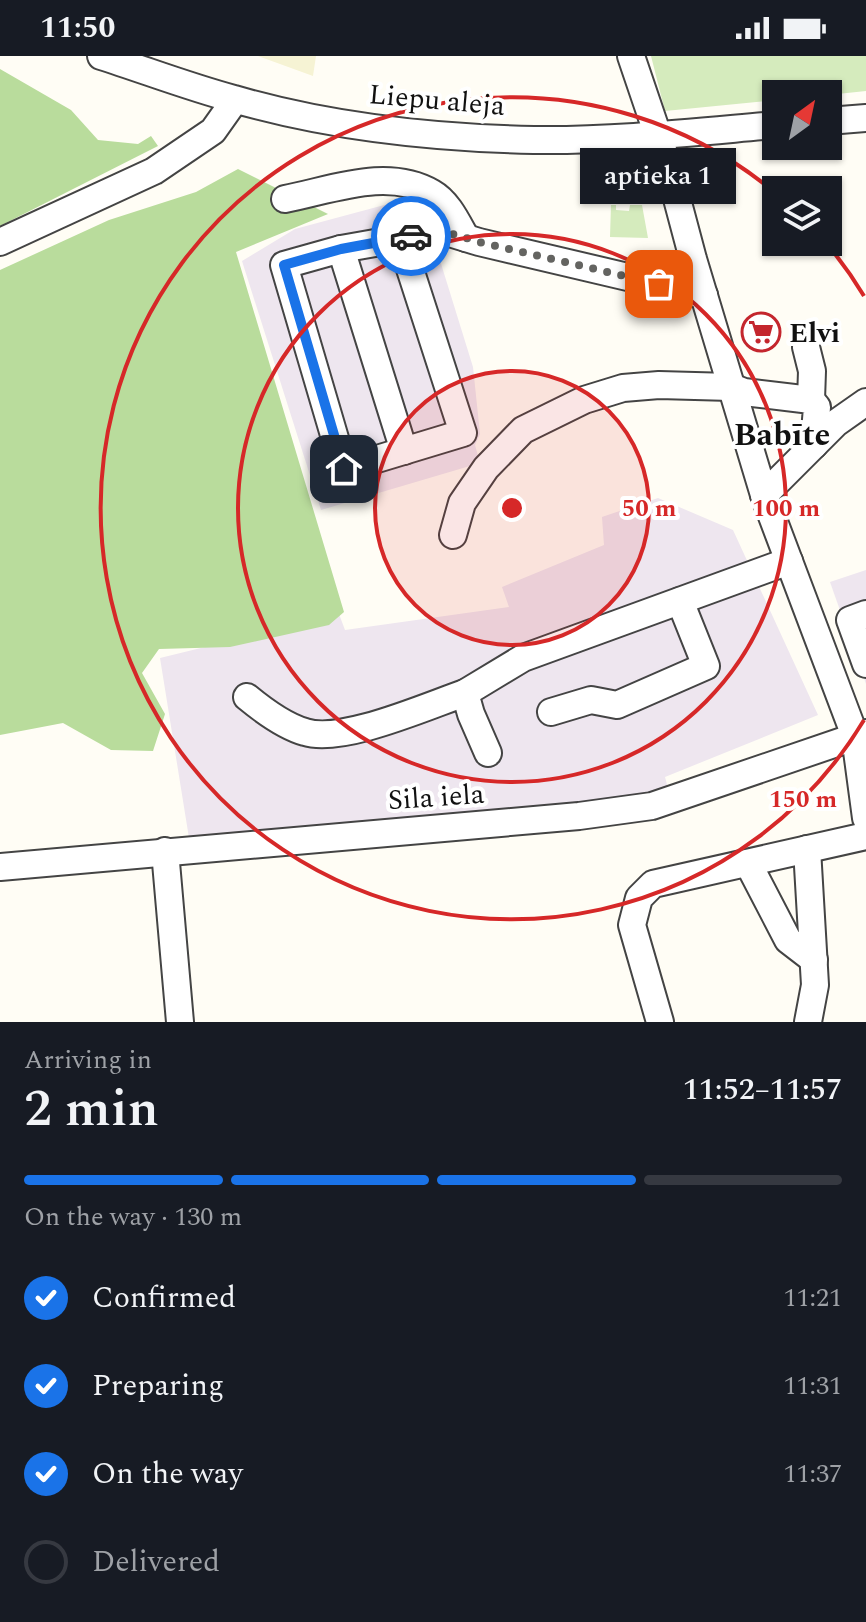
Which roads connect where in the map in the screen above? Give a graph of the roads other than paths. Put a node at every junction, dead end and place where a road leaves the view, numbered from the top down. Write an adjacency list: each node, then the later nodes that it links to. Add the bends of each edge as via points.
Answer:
1 (101, 56): 3 (street, Liepu aleja)
2 (631, 56): 7 (street)
3 (235, 100): 7 (street, Liepu aleja, via 427,133 535,140); 11 (street, via 213,131 154,171)
4 (866, 118): 5 (street)
5 (842, 120)
6 (762, 126): 7 (street, Liepu aleja)
7 (659, 137): 13 (street)
8 (285, 199): 10 (street, via 392,179 433,193)
9 (400, 238): 10 (street, via 443,231); 12 (street); 19 (street, via 463,433)
10 (466, 238): 13 (street)
11 (0, 242)
12 (341, 249): 19 (street); 19 (street, via 284,265 344,469)
13 (704, 295): 15 (street)
14 (806, 347): 16 (street)
15 (731, 387): 16 (street); 20 (street); 21 (street, via 623,388 584,400 523,430 486,468 462,503)
16 (811, 400): 18 (street, via 817,407)
17 (866, 402): 18 (street)
18 (814, 445): 20 (street)
19 (404, 451)
20 (764, 495): 22 (street)
21 (453, 535)
22 (789, 561): 23 (street); 29 (street)
23 (680, 601): 26 (street, via 523,658); 28 (street, via 706,666 617,705 591,700)
24 (866, 614): 25 (street, via 850,620)
25 (866, 664)
26 (465, 693): 27 (street, via 344,734 306,733); 30 (street)
27 (247, 697)
28 (551, 712)
29 (861, 735): 31 (street); 34 (street, Sila iela, via 652,806)
30 (488, 753)
31 (866, 818)
32 (866, 836): 33 (street)
33 (807, 849): 35 (street); 37 (street)
34 (165, 851): 36 (street, Sila iela); 38 (street)
35 (748, 863): 37 (street, via 788,940); 39 (street, via 653,884 639,898 632,925)
36 (0, 867)
37 (814, 960): 40 (street)
38 (180, 1022)
39 (660, 1022)
40 (808, 1022)

